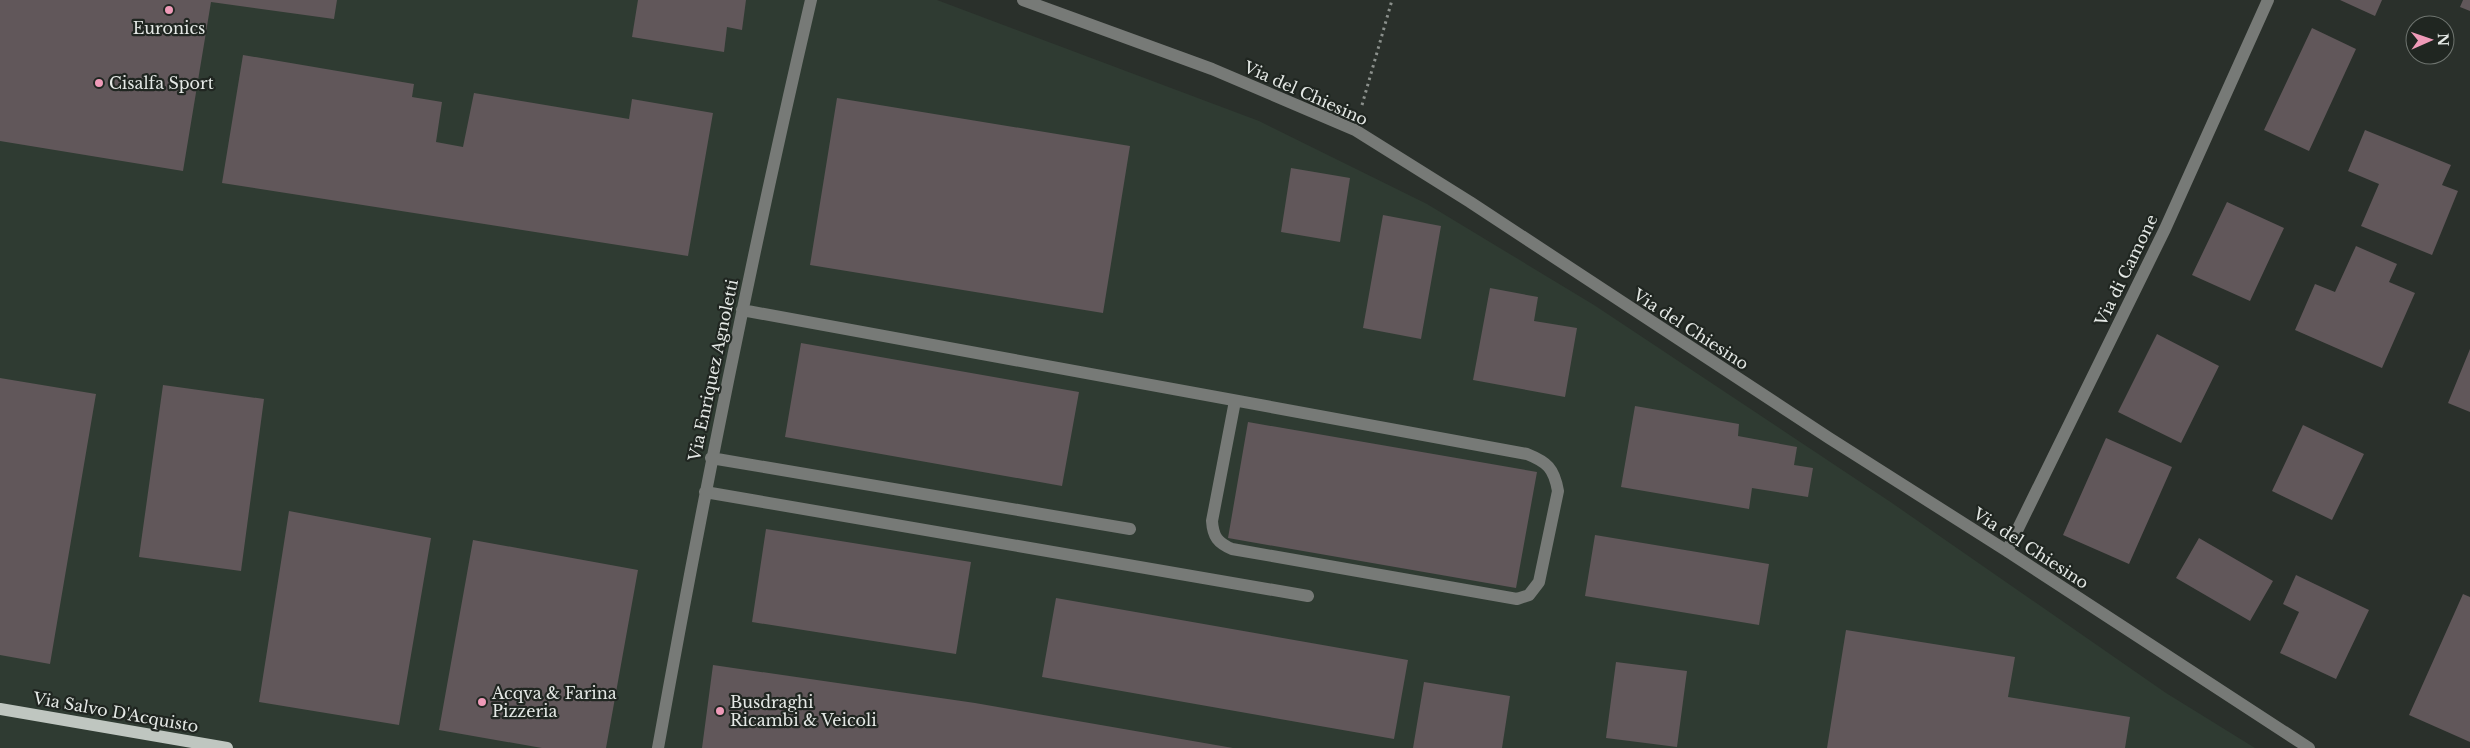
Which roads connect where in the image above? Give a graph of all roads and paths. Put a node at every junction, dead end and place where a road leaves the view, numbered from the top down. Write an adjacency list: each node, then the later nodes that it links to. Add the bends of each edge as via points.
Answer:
1 (811, 0): 6 (street, Via Enriquez Agnoletti)
2 (1023, 0): 5 (street, Via del Chiesino, via 1221,73)
3 (1392, 0): 5 (path)
4 (2268, 0): 11 (street, Via di Camone, via 2165,229)
5 (1355, 130): 11 (street, Via del Chiesino)
6 (742, 310): 7 (street); 8 (street, Via Enriquez Agnoletti)
7 (1235, 401): 7 (street, via 1212,521 1212,534 1220,544 1232,549 1516,599 1529,594 1539,582 1558,491 1556,478 1545,461 1527,454)
8 (711, 458): 9 (street, Via Enriquez Agnoletti); 10 (street)
9 (705, 492): 12 (street); 15 (street, Via Enriquez Agnoletti)
10 (1130, 529)
11 (2007, 551): 16 (street, Via del Chiesino)
12 (1308, 596)
13 (0, 709): 14 (main road, Via Salvo D'Acquisto)
14 (227, 748)
15 (658, 748)
16 (2309, 748)

